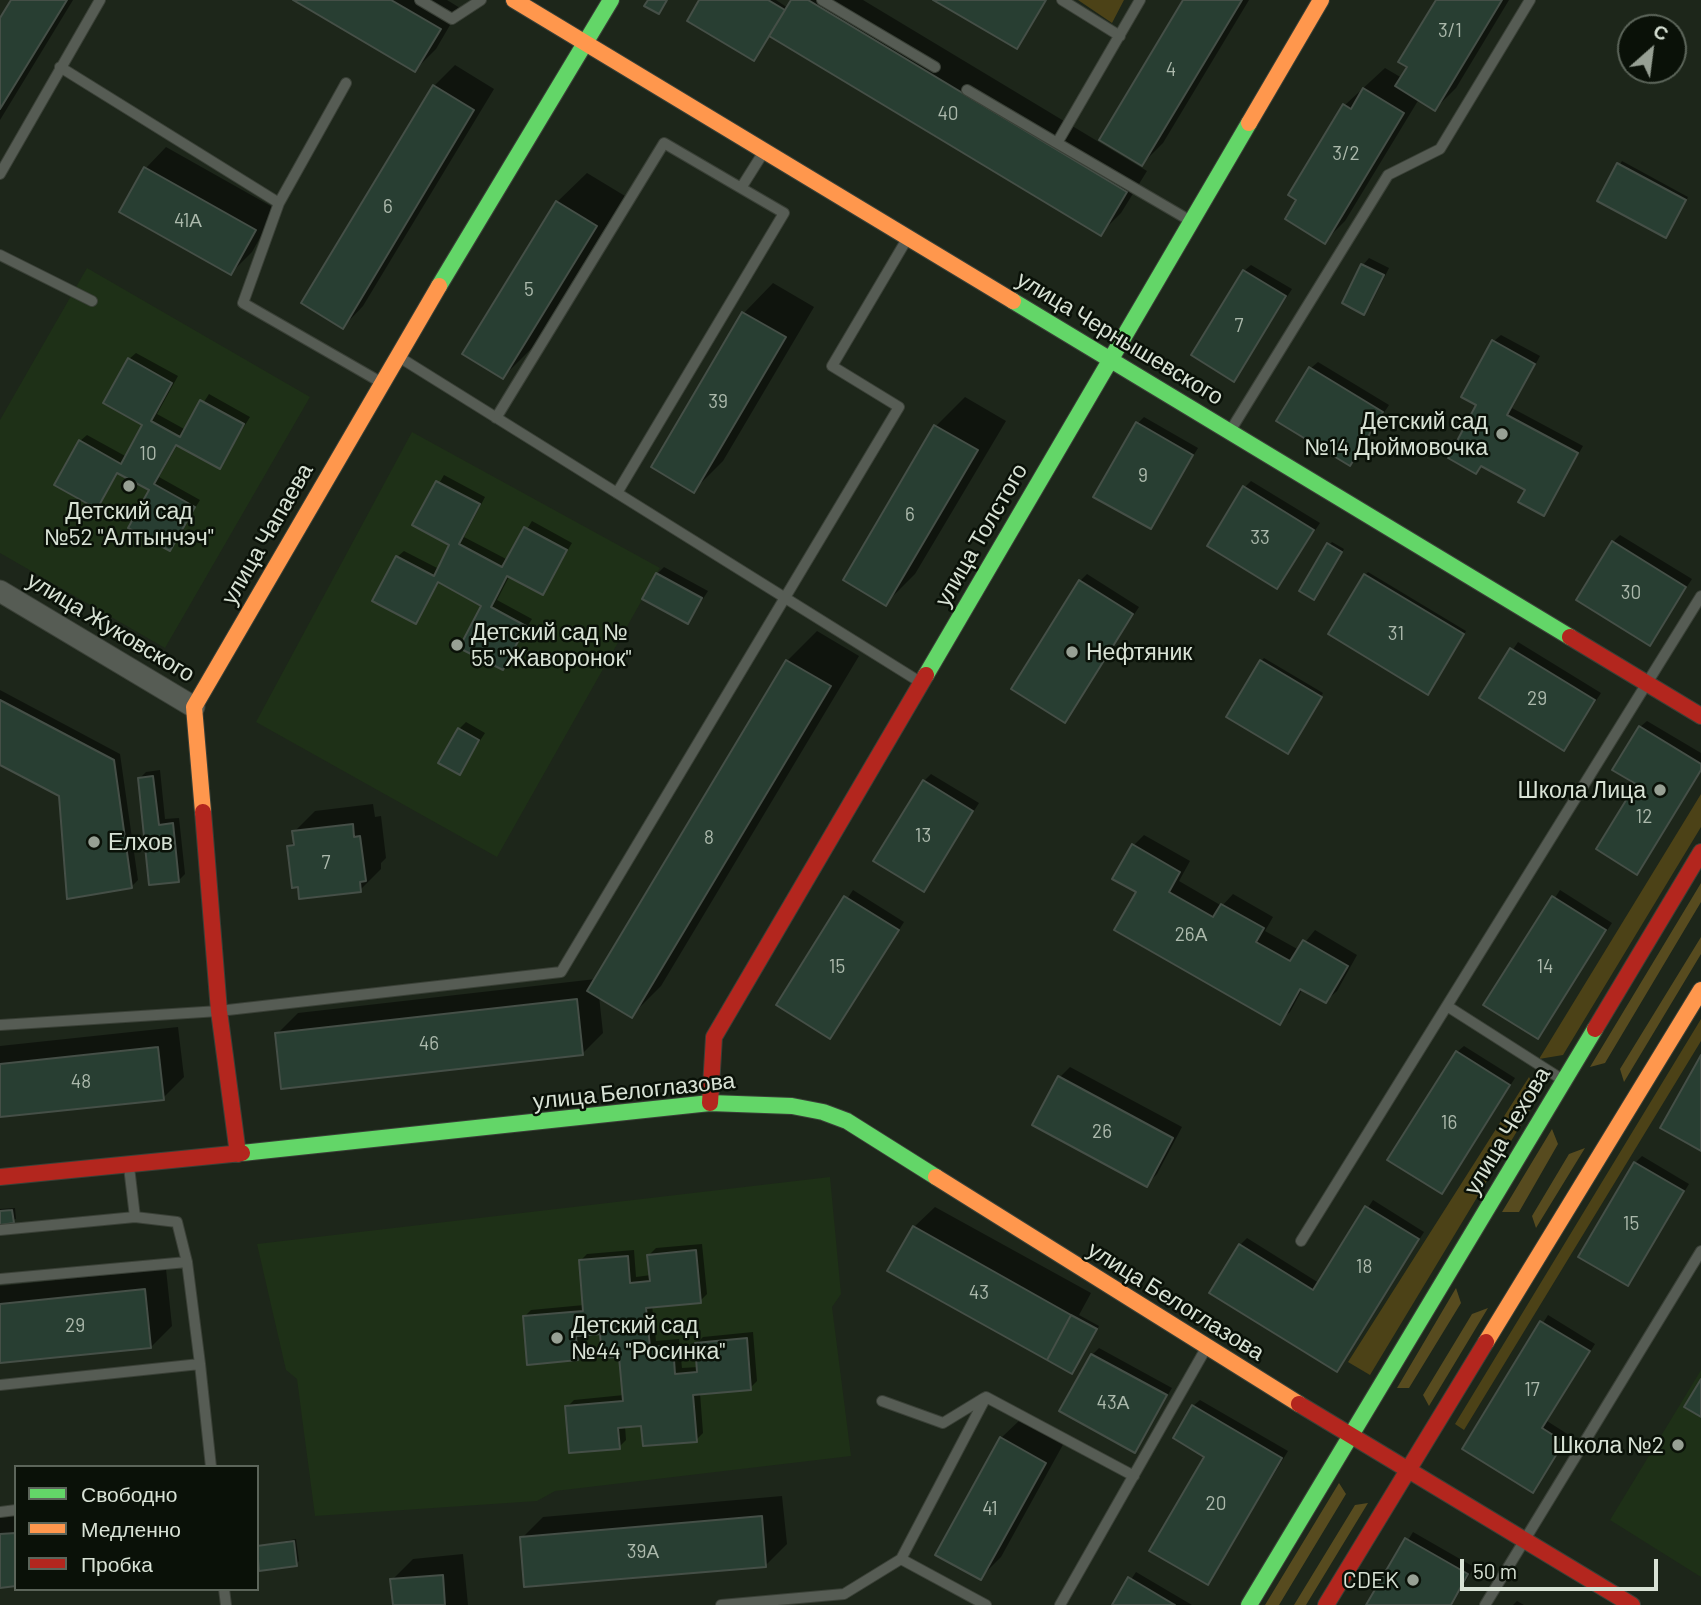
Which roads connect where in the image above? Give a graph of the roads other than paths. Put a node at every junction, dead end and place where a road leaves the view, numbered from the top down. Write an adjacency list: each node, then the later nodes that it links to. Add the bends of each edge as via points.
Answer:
1 (100, 0): 13 (lane)
2 (420, 0): 3 (lane, via 452,19)
3 (481, 0)
4 (514, 0): 12 (street, улица Чернышевского)
5 (611, 0): 12 (street, улица Чапаева)
6 (822, 0): 14 (lane)
7 (1062, 0): 11 (lane)
8 (1140, 0): 11 (lane)
9 (1321, 0): 22 (street, улица Толстого)
10 (1530, 0): 30 (lane, via 1440,149 1388,175)
11 (1120, 36): 17 (lane)
12 (585, 43): 18 (street, улица Чернышевского); 26 (street, улица Чапаева)
13 (60, 67): 19 (lane); 21 (lane)
14 (936, 67)
15 (346, 83): 21 (lane)
16 (967, 90): 17 (lane)
17 (1057, 143): 22 (lane)
18 (764, 150): 20 (lane); 23 (street, улица Чернышевского)
19 (0, 174)
20 (741, 188): 29 (lane, via 664,143); 31 (lane, via 784,214)
21 (279, 204): 28 (lane, via 243,303)
22 (1192, 221): 27 (street, улица Толстого)
23 (908, 237): 27 (street, улица Чернышевского); 34 (lane, via 832,366 899,407)
24 (0, 255): 25 (lane)
25 (92, 301)
26 (397, 356): 28 (street, улица Чапаева); 29 (lane)
27 (1111, 359): 30 (street, улица Чернышевского); 35 (street, улица Толстого)
28 (381, 382): 37 (street, улица Чапаева)
29 (496, 418): 31 (lane)
30 (1230, 431): 36 (street, улица Чернышевского)
31 (617, 493): 34 (lane)
32 (0, 592): 37 (street, улица Жуковского)
33 (1701, 596): 36 (lane)
34 (785, 597): 35 (lane); 42 (lane, via 561,972)
35 (921, 682): 45 (street, улица Толстого, via 713,1037)
36 (1647, 683): 38 (street, улица Чернышевского); 41 (lane)
37 (194, 707): 42 (street)
38 (1701, 716)
39 (1701, 852): 44 (street, улица Чехова)
40 (1701, 990): 62 (street)
41 (1447, 1006): 44 (lane); 51 (lane)
42 (219, 1011): 43 (lane); 46 (street)
43 (0, 1025)
44 (1564, 1081): 60 (street, улица Чехова)
45 (710, 1103): 46 (street, улица Белоглазова); 55 (street, улица Белоглазова, via 792,1106 847,1121)
46 (238, 1154): 47 (street, улица Белоглазова)
47 (129, 1164): 48 (street, улица Белоглазова); 49 (lane)
48 (0, 1177)
49 (135, 1217): 50 (lane); 53 (lane, via 177,1222)
50 (0, 1230)
51 (1301, 1241)
52 (1701, 1251): 64 (lane)
53 (187, 1262): 54 (lane); 56 (lane)
54 (0, 1279)
55 (1206, 1348): 60 (street, улица Белоглазова); 63 (lane)
56 (200, 1364): 57 (lane); 61 (lane)
57 (0, 1385)
58 (986, 1396): 59 (lane, via 943,1423); 63 (lane); 65 (lane)
59 (882, 1401)
60 (1352, 1434): 62 (street); 69 (street, улица Чехова)
61 (211, 1465)
62 (1406, 1469): 64 (street); 70 (street)
63 (1134, 1476): 68 (lane)
64 (1524, 1540): 71 (lane); 72 (street)
65 (901, 1559): 66 (lane, via 844,1594); 67 (lane)
66 (721, 1605)
67 (986, 1605)
68 (1060, 1605)
69 (1249, 1605)
70 (1326, 1605)
71 (1485, 1605)
72 (1632, 1605)

